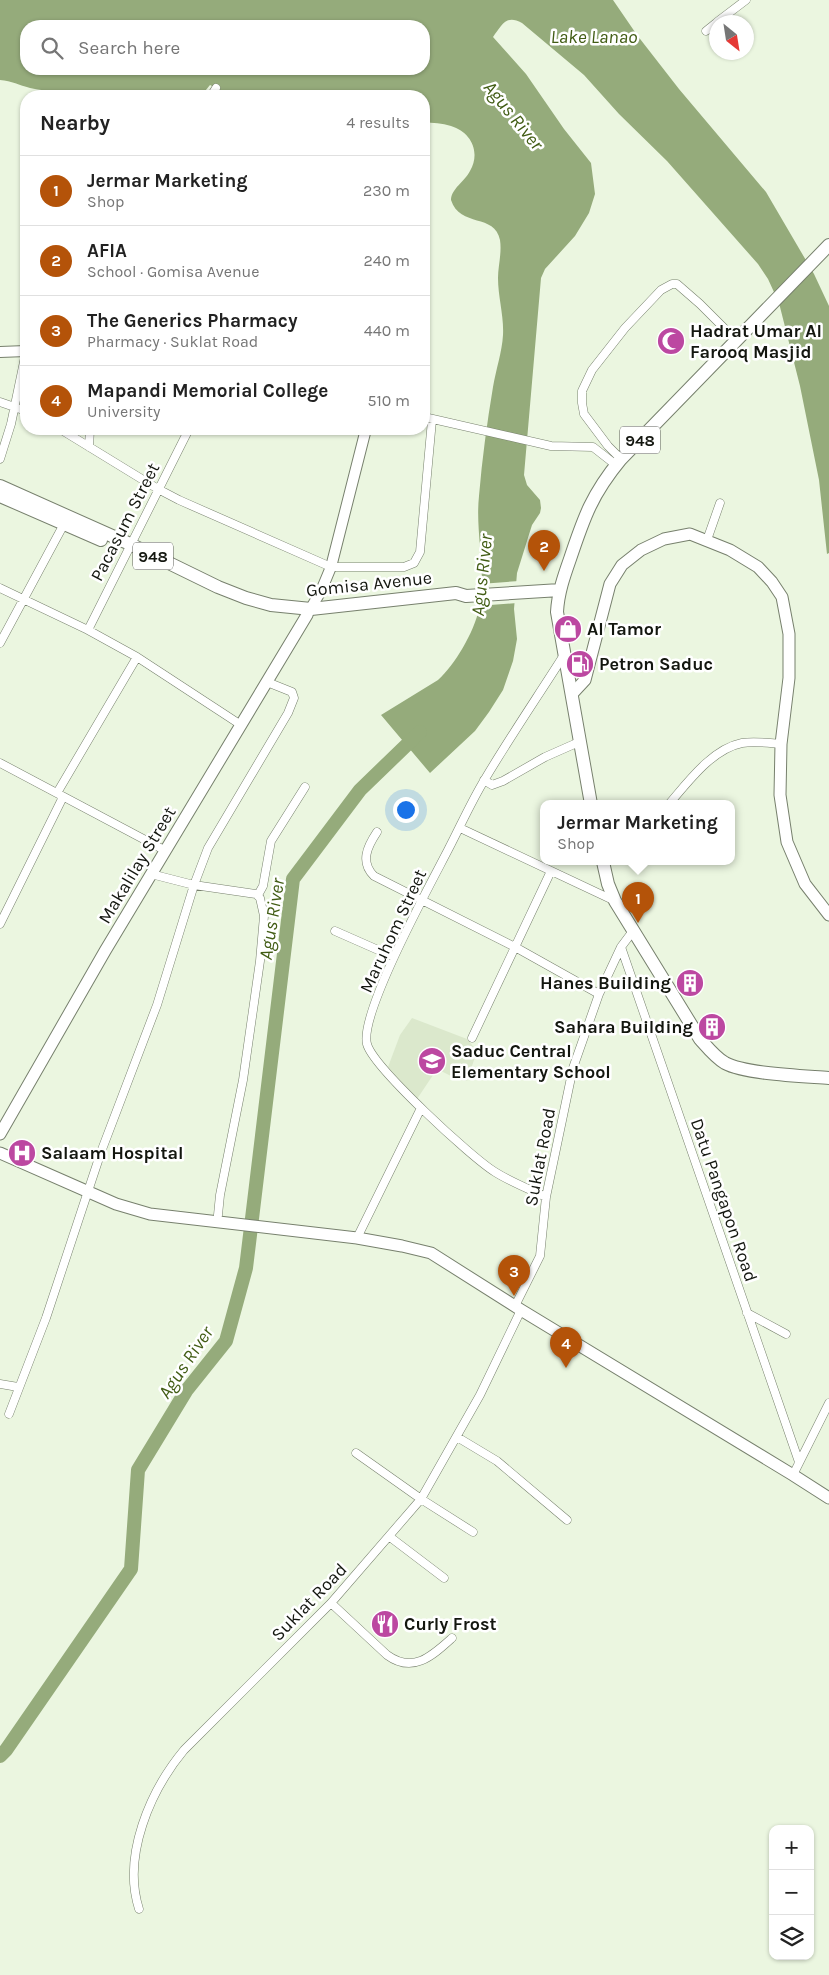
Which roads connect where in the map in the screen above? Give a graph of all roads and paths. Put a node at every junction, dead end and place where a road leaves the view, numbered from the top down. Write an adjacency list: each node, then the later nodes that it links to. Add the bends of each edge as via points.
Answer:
1 (746, 0): 2 (street)
2 (727, 15)
3 (709, 29): 4 (street)
4 (706, 31)
5 (829, 245): 6 (main road, 948)
6 (736, 340): 21 (main road, 948); 21 (street, via 677,284 669,285 656,295 604,354 582,391 584,414)
7 (0, 352): 8 (street)
8 (20, 352)
9 (20, 381): 11 (street)
10 (0, 402): 11 (street)
11 (15, 406): 12 (street); 20 (street)
12 (20, 408)
13 (430, 419): 21 (street, via 551,446 593,447)
14 (70, 435): 19 (street)
15 (90, 435): 19 (street)
16 (186, 435): 23 (street, Pacasum Street)
17 (364, 435): 29 (street)
18 (427, 435): 29 (street, via 421,542 417,560 399,568)
19 (89, 447): 23 (street)
20 (0, 459)
21 (619, 462): 31 (main road, 948, via 590,504)
22 (0, 486): 28 (main road, Gomisa Avenue / 948)
23 (158, 489): 28 (street, Pacasum Street); 29 (street, via 238,528)
24 (0, 496): 26 (main road, Gomisa Avenue / 948)
25 (720, 503): 27 (street)
26 (64, 524): 28 (main road, Gomisa Avenue / 948); 32 (street)
27 (707, 540): 39 (main road, via 690,534 664,539 622,565 610,584 586,680); 42 (main road, via 758,567 782,597 790,657)
28 (128, 548): 33 (main road, Gomisa Avenue / 948, via 244,604 270,612); 34 (street, Pacasum Street)
29 (331, 567): 33 (street)
30 (0, 588): 32 (street)
31 (560, 590): 33 (main road, Gomisa Avenue / 948); 36 (main road, via 557,612)
32 (25, 600): 34 (street); 35 (street)
33 (309, 612): 38 (main road, Makalilay Street)
34 (88, 630): 37 (street)
35 (0, 643)
36 (564, 654): 39 (main road); 44 (street, Maruhom Street)
37 (137, 657): 40 (street); 46 (street)
38 (267, 682): 40 (main road, Makalilay Street); 55 (street, via 292,692 291,707 208,848)
39 (572, 694): 41 (main road)
40 (241, 725): 51 (main road, Makalilay Street)
41 (580, 742): 44 (street, via 545,757 503,782 492,784); 47 (main road)
42 (781, 744): 48 (street, via 742,743 731,748 702,765); 59 (main road, via 780,795 787,842 805,884)
43 (0, 763): 46 (street)
44 (484, 780): 49 (street, Maruhom Street)
45 (305, 787): 56 (street, via 271,841 263,886)
46 (60, 795): 51 (street); 60 (street)
47 (590, 800)
48 (672, 800)
49 (460, 828): 53 (street); 57 (street, Maruhom Street)
50 (377, 832): 57 (street, via 366,856 368,870)
51 (166, 851): 54 (main road, Makalilay Street)
52 (604, 865): 58 (main road)
53 (551, 871): 58 (street); 63 (street)
54 (151, 874): 55 (street); 70 (main road, Makalilay Street)
55 (194, 885): 56 (street); 72 (street, via 158,1005)
56 (258, 895): 74 (street, via 264,916 260,961 243,1080 220,1195)
57 (422, 900): 63 (street); 65 (street, Maruhom Street)
58 (615, 902): 62 (main road)
59 (829, 915)
60 (0, 924)
61 (335, 931): 65 (street)
62 (633, 931): 64 (street, Suklat Road); 68 (main road, via 700,1039 727,1064 749,1070)
63 (515, 947): 66 (street); 67 (street)
64 (621, 947): 66 (street, Suklat Road); 77 (street, Datu Pangapon Road)
65 (394, 957): 69 (street, Maruhom Street, via 374,1006 366,1040 378,1062)
66 (599, 994): 73 (street, Suklat Road, via 573,1068)
67 (472, 1038)
68 (829, 1078)
69 (421, 1108): 73 (street, Maruhom Street, via 494,1172); 75 (street)
70 (0, 1134)
71 (0, 1153): 72 (main road)
72 (89, 1191): 74 (main road, via 116,1204 150,1214); 80 (street, via 46,1318)
73 (546, 1197): 76 (street, Suklat Road, via 540,1256)
74 (220, 1218): 75 (main road)
75 (357, 1238): 76 (main road, via 431,1254)
76 (518, 1308): 83 (street, Suklat Road, via 480,1395); 86 (main road)
77 (747, 1312): 78 (street); 85 (street, Datu Pangapon Road)
78 (786, 1334)
79 (0, 1384): 80 (street)
80 (18, 1387): 82 (street)
81 (829, 1403): 85 (street)
82 (9, 1414)
83 (457, 1437): 88 (street, Suklat Road); 89 (street, via 497,1461)
84 (356, 1453): 88 (street)
85 (799, 1462): 86 (street)
86 (794, 1475): 87 (main road)
87 (829, 1498)
88 (421, 1499): 90 (street); 91 (street, Suklat Road)
89 (567, 1520)
90 (473, 1532)
91 (390, 1537): 92 (street); 93 (street, Suklat Road)
92 (444, 1578)
93 (331, 1603): 94 (street, via 397,1662 428,1659); 95 (street, Suklat Road, via 170,1766 139,1833 133,1859)
94 (452, 1638)
95 (139, 1909)

